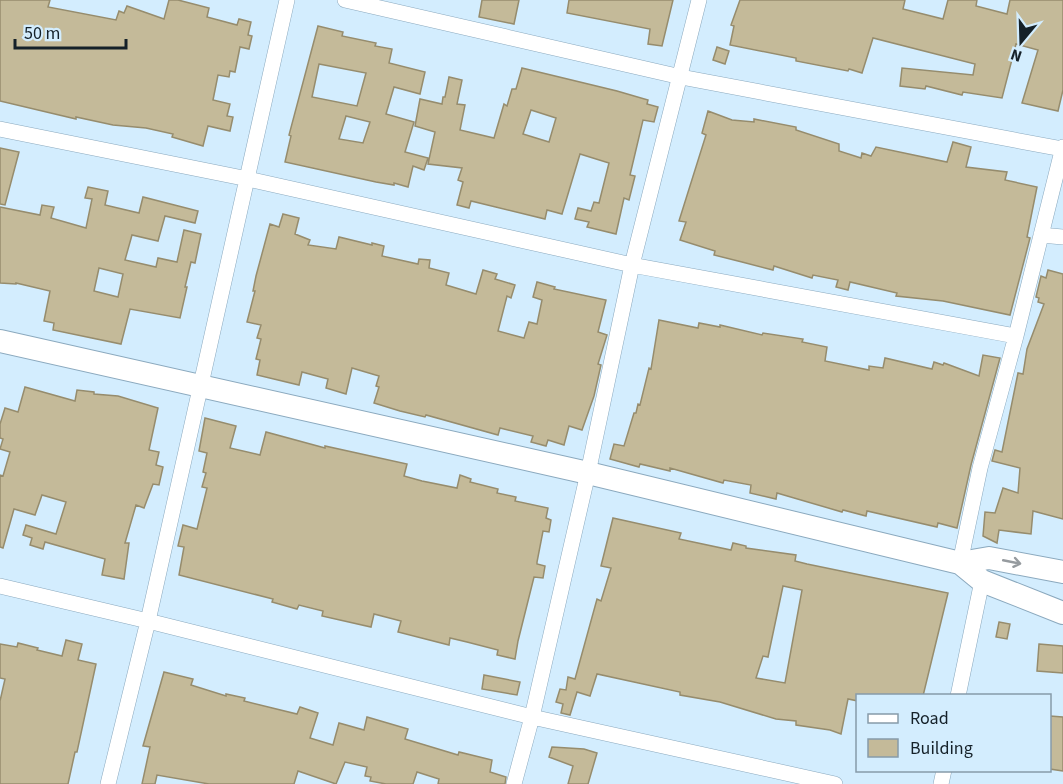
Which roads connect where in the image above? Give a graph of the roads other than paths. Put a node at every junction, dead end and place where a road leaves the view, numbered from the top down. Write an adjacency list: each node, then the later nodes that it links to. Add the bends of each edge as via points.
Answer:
1 (287, 0): 7 (street)
2 (345, 0): 4 (street)
3 (699, 0): 4 (street)
4 (681, 77): 6 (street); 10 (street)
5 (0, 129): 7 (street)
6 (1063, 148): 8 (street)
7 (248, 179): 10 (street); 13 (street)
8 (1041, 235): 9 (street); 11 (street)
9 (1063, 237)
10 (632, 265): 11 (street); 14 (street)
11 (1016, 336): 15 (street, via 980,468)
12 (0, 341): 13 (main road)
13 (200, 386): 14 (main road); 20 (street)
14 (588, 473): 15 (main road); 22 (street)
15 (960, 563): 16 (main road, one-way to 16, via 988,558); 17 (main road)
16 (1063, 572)
17 (982, 581): 19 (main road); 21 (street)
18 (0, 586): 20 (street)
19 (1063, 613)
20 (148, 621): 22 (street); 23 (street)
21 (958, 694)
22 (532, 717): 24 (street); 25 (street)
23 (108, 784)
24 (514, 784)
25 (835, 784)

